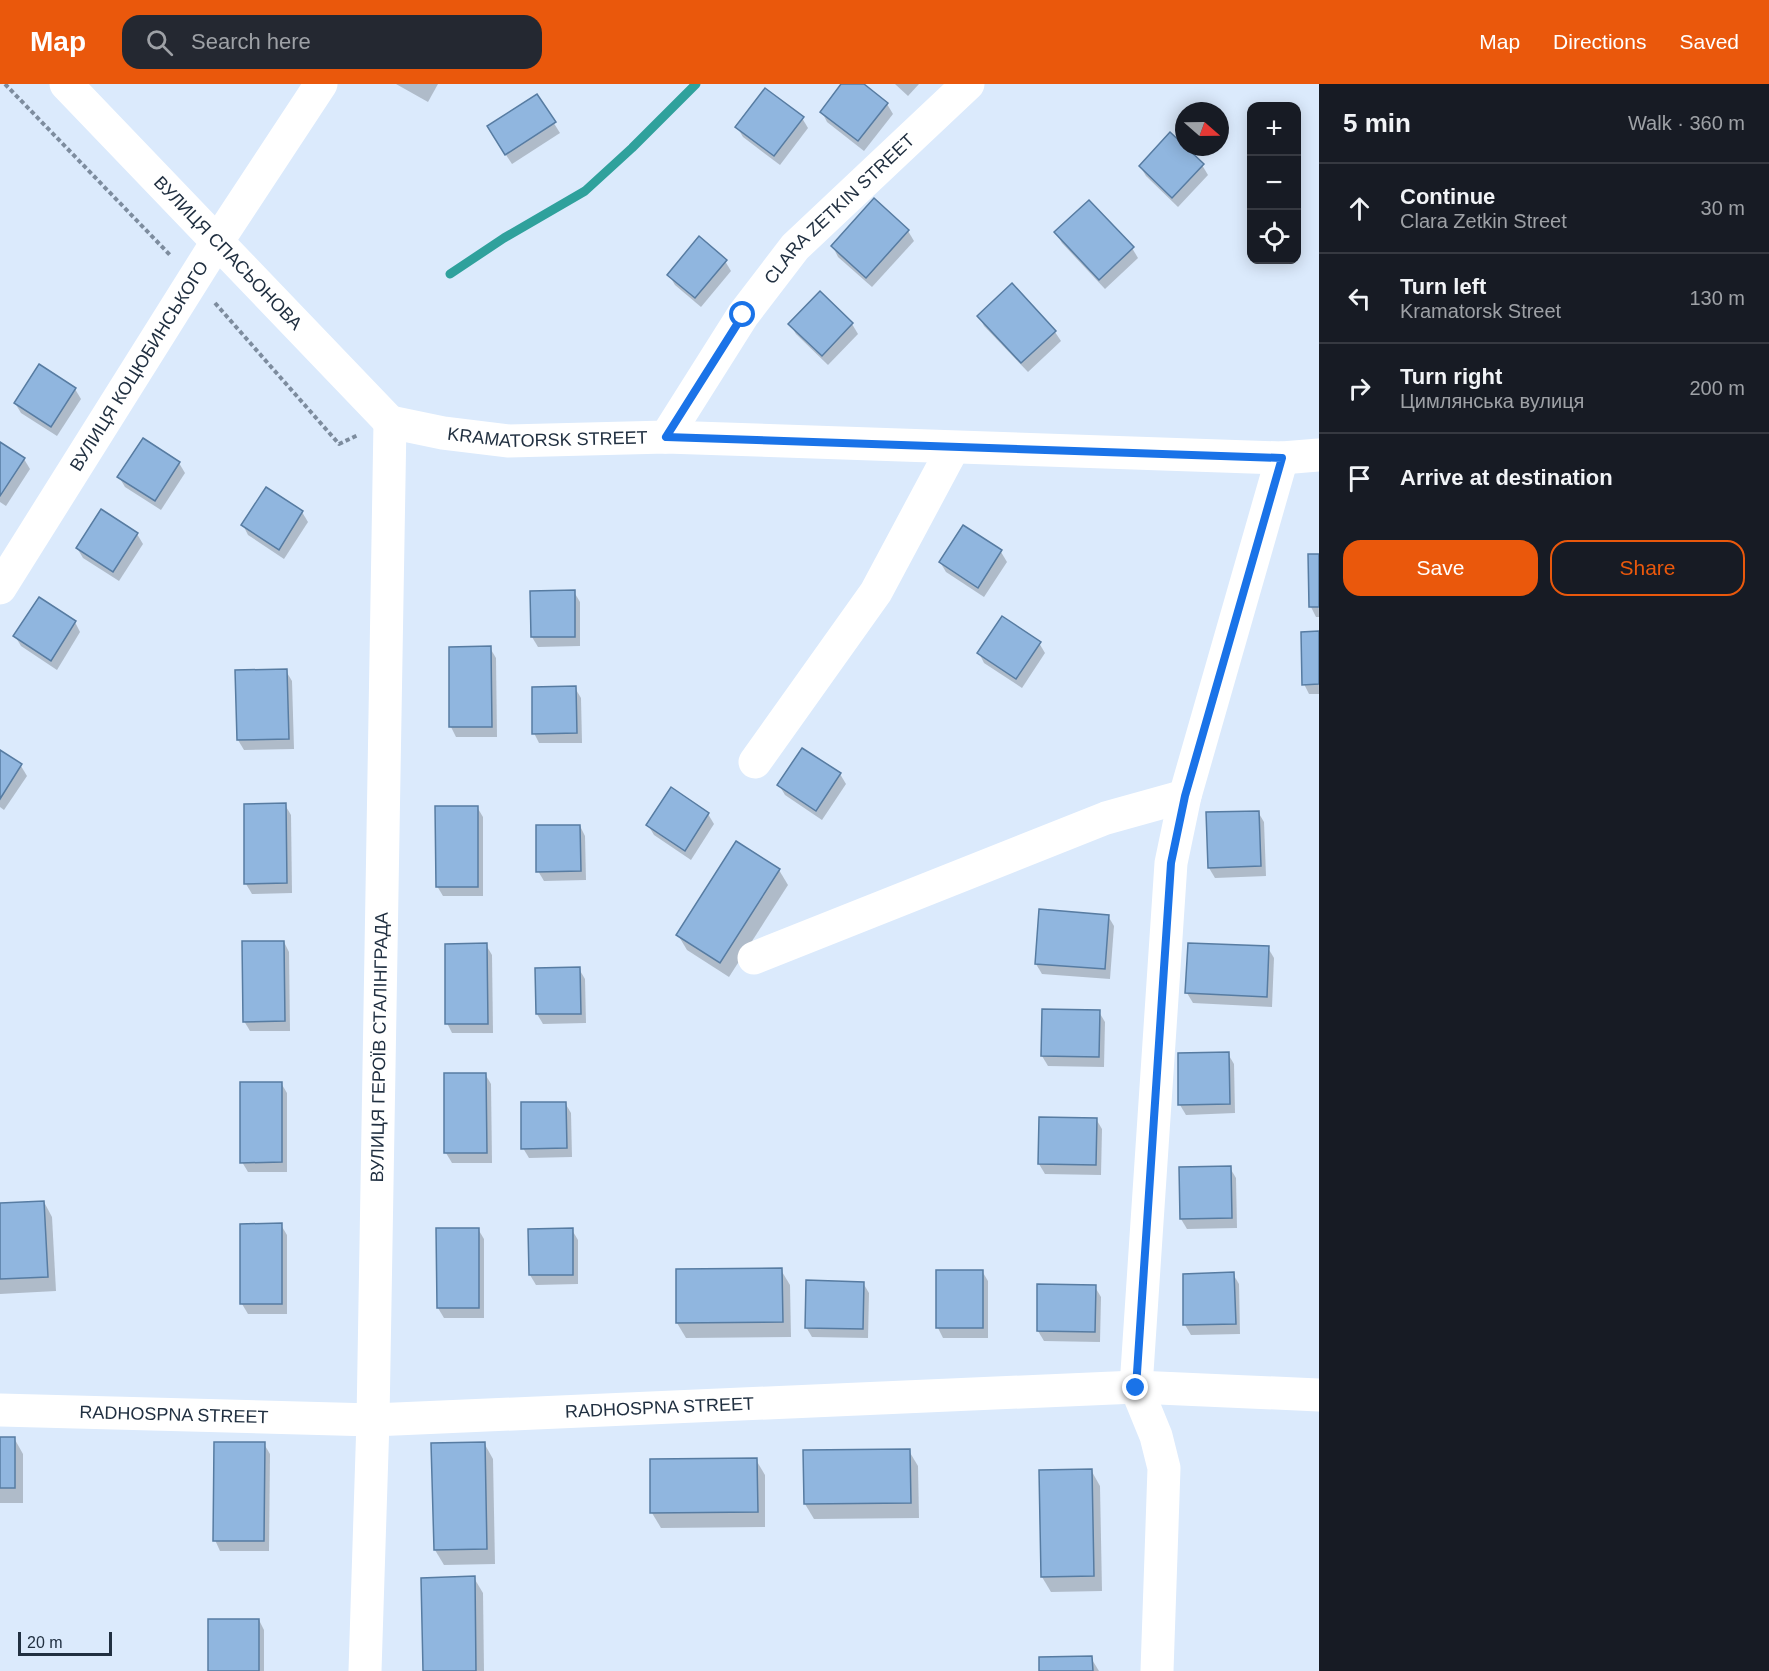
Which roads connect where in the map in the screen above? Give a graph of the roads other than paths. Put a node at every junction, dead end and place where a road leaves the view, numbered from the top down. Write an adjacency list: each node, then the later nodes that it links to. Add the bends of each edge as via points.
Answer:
1 (66, 84): 4 (street, ВУЛИЦЯ СПАСЬОНОВА)
2 (321, 84): 4 (street, ВУЛИЦЯ КОЦЮБИНСЬКОГО)
3 (968, 84): 6 (street, CLARA ZETKIN STREET, via 795,247 743,315)
4 (217, 242): 5 (street, ВУЛИЦЯ СПАСЬОНОВА); 10 (street, ВУЛИЦЯ КОЦЮБИНСЬКОГО)
5 (390, 422): 6 (street, KRAMATORSK STREET, via 509,441); 17 (street, ВУЛИЦЯ ГЕРОЇВ СТАЛІНГРАДА)
6 (666, 437): 7 (street, KRAMATORSK STREET)
7 (953, 448): 9 (street, KRAMATORSK STREET); 11 (street, via 876,592)
8 (1319, 455): 9 (street, KRAMATORSK STREET)
9 (1282, 458): 12 (street)
10 (0, 588)
11 (755, 762)
12 (1185, 796): 13 (street, via 1106,818); 14 (street, via 1171,863)
13 (754, 958)
14 (1136, 1388): 15 (street, RADHOSPNA STREET); 17 (street, RADHOSPNA STREET); 19 (street, via 1156,1436 1164,1468)
15 (1319, 1395)
16 (0, 1410): 17 (street, RADHOSPNA STREET)
17 (373, 1420): 18 (street, ВУЛИЦЯ ГЕРОЇВ СТАЛІНГРАДА)
18 (365, 1671)
19 (1157, 1671)

